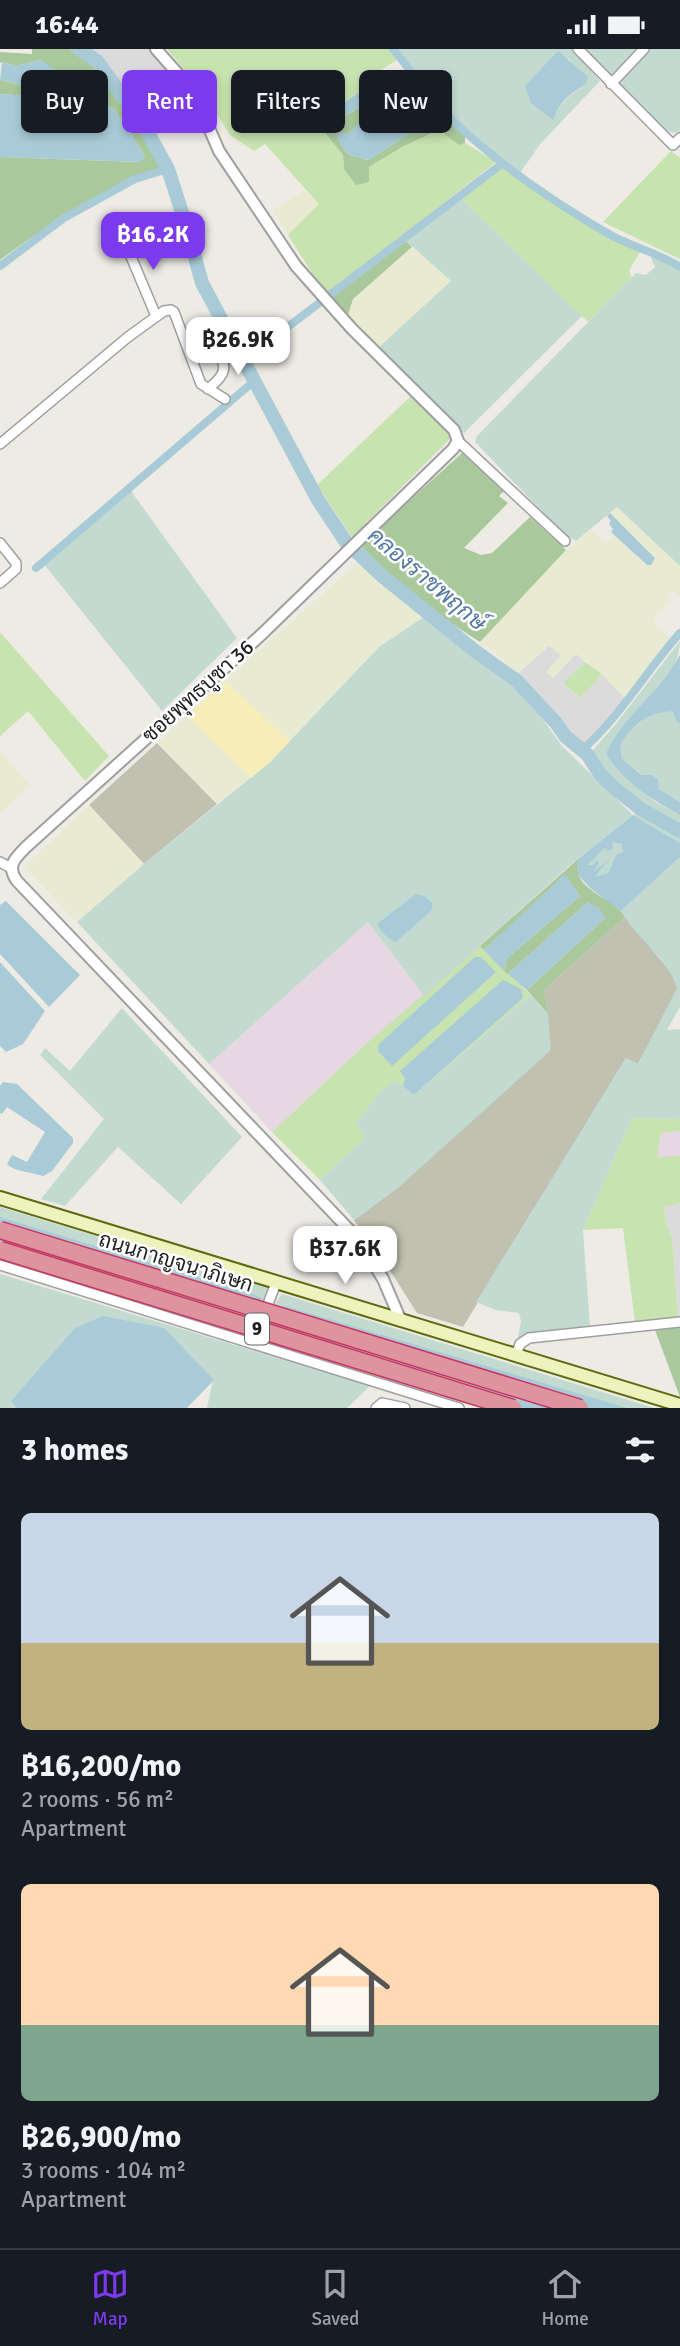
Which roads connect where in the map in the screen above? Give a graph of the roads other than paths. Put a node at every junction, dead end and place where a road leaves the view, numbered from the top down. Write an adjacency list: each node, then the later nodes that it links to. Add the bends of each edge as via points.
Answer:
1 (156, 49): 11 (street, via 193,91 225,162 296,266 454,430)
2 (578, 49): 4 (street)
3 (644, 49): 4 (street)
4 (611, 84): 5 (street)
5 (678, 145)
6 (124, 240): 7 (street)
7 (156, 316): 9 (street, via 174,312 201,384); 12 (street)
8 (219, 355): 9 (street, via 224,373)
9 (208, 389): 10 (street)
10 (225, 399)
11 (458, 441): 13 (street); 17 (street, ซอยพุทธบูชา 36, via 318,582 26,847)
12 (0, 444)
13 (565, 541)
14 (0, 543): 15 (street, via 16,569)
15 (0, 583)
16 (0, 862): 17 (street)
17 (11, 868): 23 (street, via 17,881 358,1239 383,1279)
18 (0, 1198): 22 (main road)
19 (0, 1230): 35 (highway, ถนนกาญจนาภิเษก / 9, bridge)
20 (0, 1250): 34 (highway, ถนนกาญจนาภิเษก / 9, bridge)
21 (0, 1265): 25 (street)
22 (276, 1283): 23 (main road); 25 (street)
23 (401, 1321): 26 (main road)
24 (680, 1322): 26 (street, via 529,1338 520,1344)
25 (253, 1343): 27 (street)
26 (516, 1355): 28 (main road)
27 (410, 1392): 32 (street); 33 (street)
28 (665, 1404): 29 (main road)
29 (680, 1405)
30 (388, 1406): 31 (street, via 382,1403); 32 (street)
31 (376, 1408)
32 (405, 1408)
33 (456, 1408)
34 (513, 1408)
35 (580, 1408)

